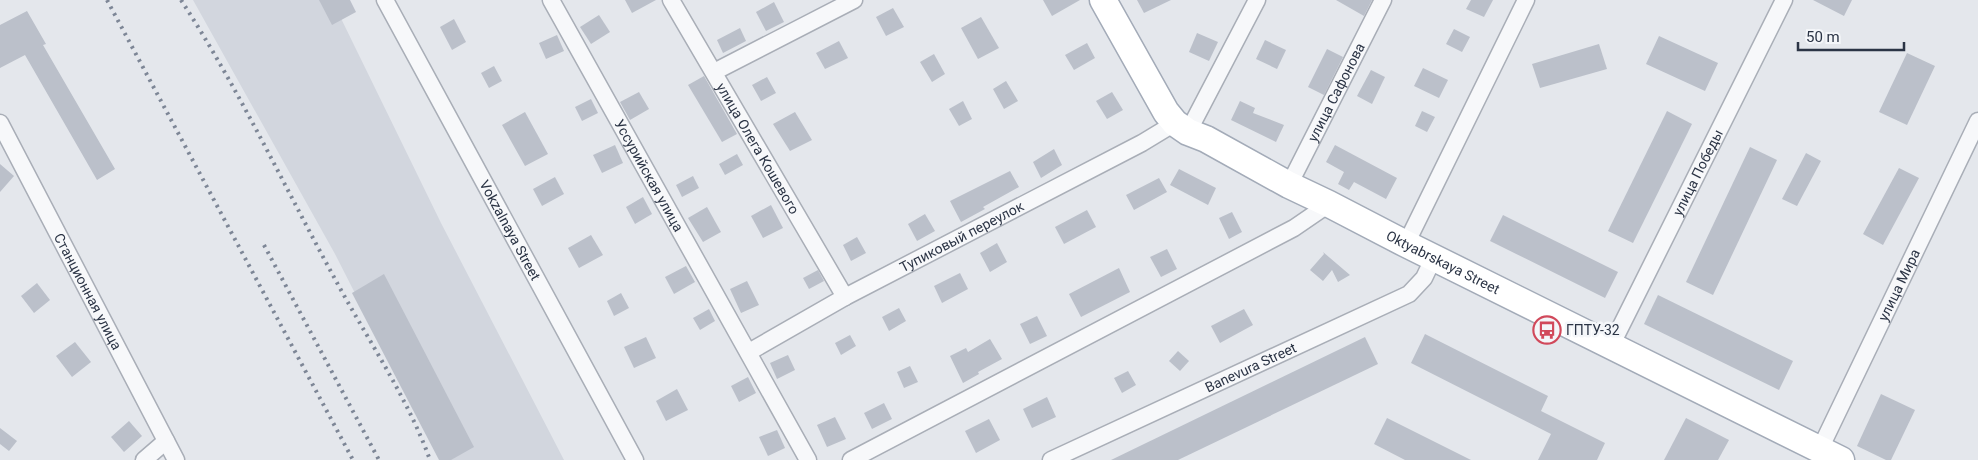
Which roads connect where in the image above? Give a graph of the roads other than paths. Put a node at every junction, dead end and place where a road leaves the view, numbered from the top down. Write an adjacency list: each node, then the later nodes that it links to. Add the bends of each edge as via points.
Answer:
1 (385, 0): 25 (street, Vokzalnaya Street)
2 (551, 0): 20 (street, Уссурийская улица)
3 (671, 0): 10 (street, улица Олега Кошевого)
4 (854, 0): 10 (street)
5 (1103, 0): 13 (main road, via 1166,112)
6 (1256, 0): 13 (street)
7 (1383, 0): 14 (street, улица Сафонова)
8 (1526, 0): 16 (street)
9 (1784, 0): 19 (street, улица Победы)
10 (714, 72): 18 (street, улица Олега Кошевого)
11 (1978, 121): 22 (street, улица Мира)
12 (0, 123): 21 (street, Станционная улица)
13 (1182, 127): 14 (main road, Oktyabrskaya Street); 18 (street, Тупиковый переулок, via 1134,147)
14 (1289, 185): 15 (main road, Oktyabrskaya Street)
15 (1329, 204): 16 (main road, Oktyabrskaya Street); 27 (street, via 1294,228)
16 (1406, 244): 17 (main road, Oktyabrskaya Street)
17 (1434, 257): 19 (main road, Oktyabrskaya Street); 28 (street, Banevura Street, via 1424,278 1409,294)
18 (845, 297): 20 (street, Тупиковый переулок)
19 (1611, 346): 22 (main road, Oktyabrskaya Street)
20 (749, 352): 26 (street, Уссурийская улица)
21 (166, 441): 23 (street); 24 (street, Станционная улица)
22 (1831, 454)
23 (144, 460)
24 (176, 460)
25 (635, 460)
26 (808, 460)
27 (851, 460)
28 (1051, 460)

